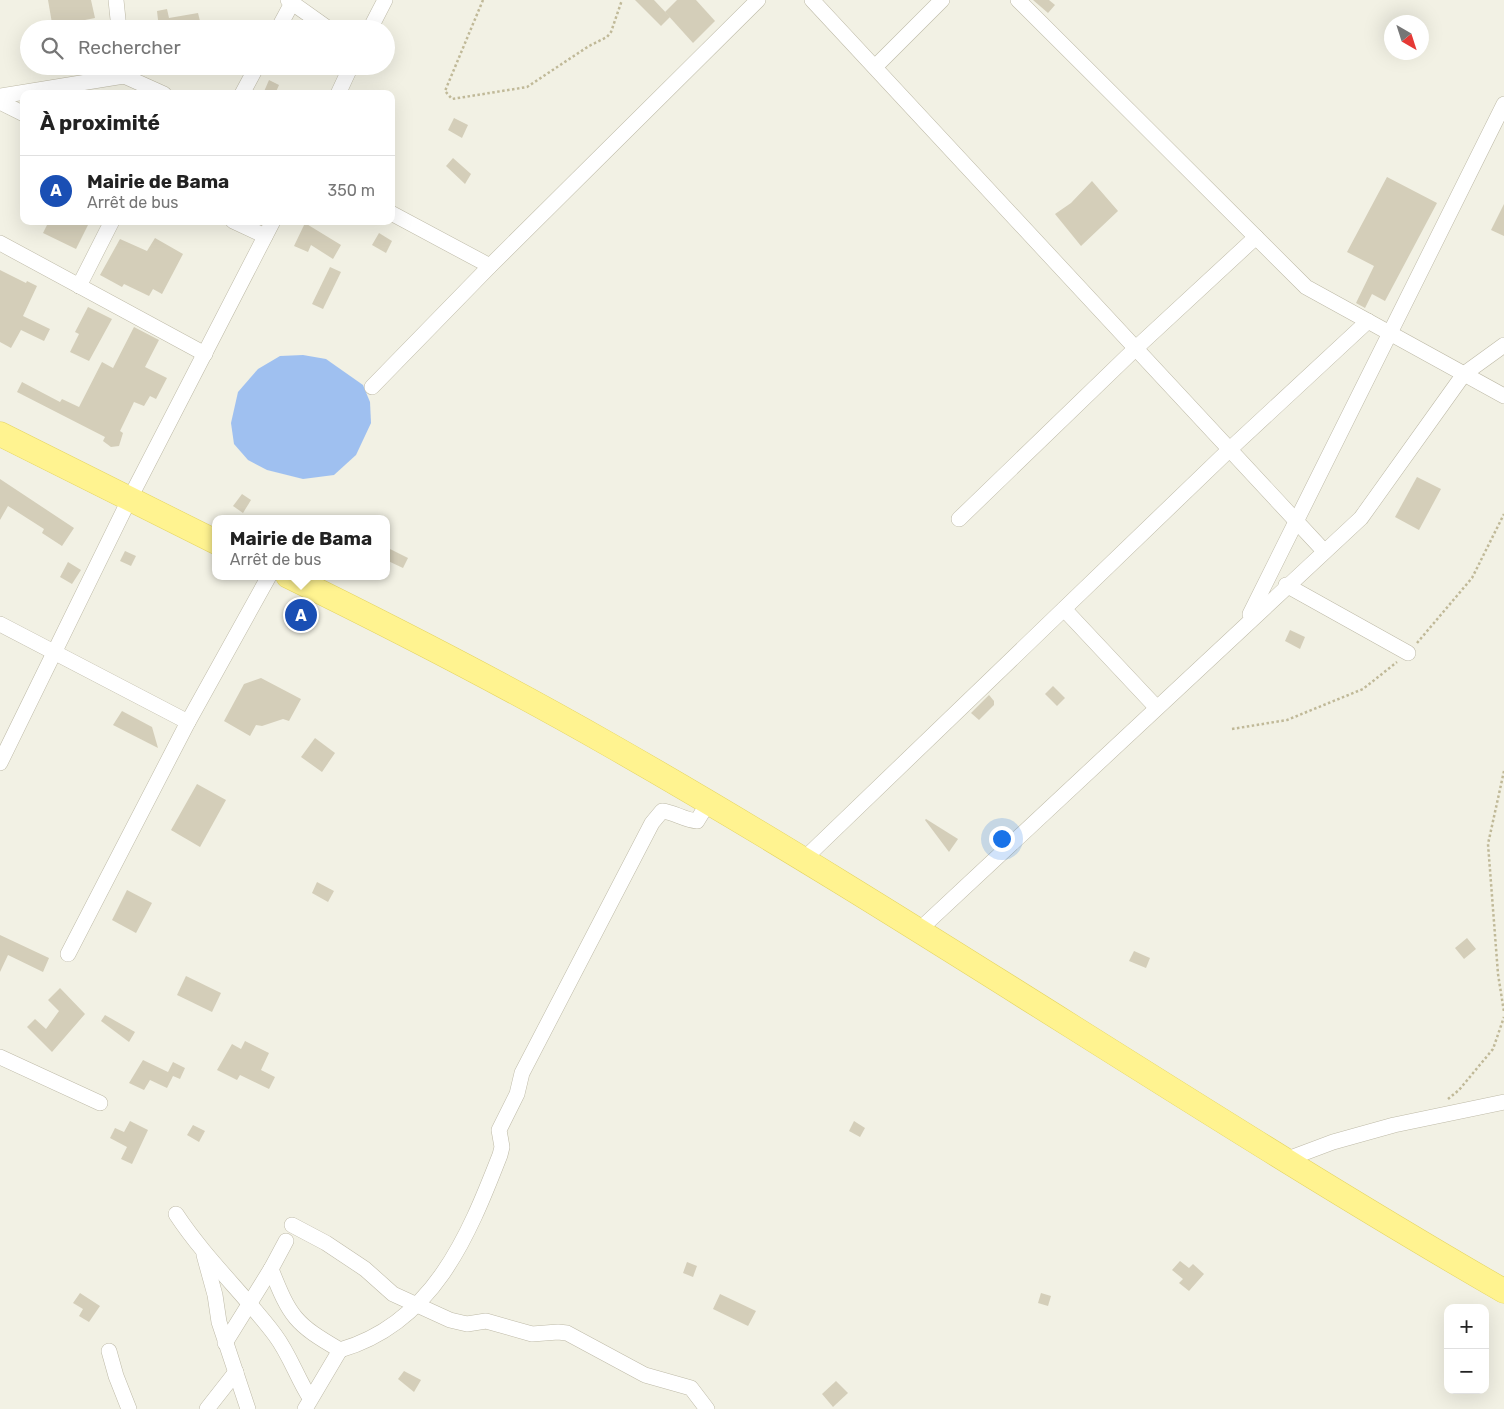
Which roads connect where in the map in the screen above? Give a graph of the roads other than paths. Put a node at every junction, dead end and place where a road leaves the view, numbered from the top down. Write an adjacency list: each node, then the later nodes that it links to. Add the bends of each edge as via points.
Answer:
1 (116, 0): 8 (street)
2 (384, 0): 11 (street)
3 (758, 0): 33 (street)
4 (812, 0): 12 (street)
5 (942, 0): 12 (street)
6 (1018, 0): 31 (street)
7 (290, 1): 9 (street); 10 (street)
8 (118, 20)
9 (282, 20)
10 (316, 20)
11 (374, 20)
12 (874, 67): 38 (street)
13 (104, 75): 17 (street)
14 (131, 75): 18 (street)
15 (252, 75): 19 (street)
16 (347, 75): 20 (street)
17 (30, 90)
18 (157, 90)
19 (244, 90)
20 (340, 90)
21 (20, 92): 22 (street)
22 (0, 96)
23 (0, 102): 25 (street)
24 (1504, 104): 36 (street)
25 (20, 112)
26 (395, 215): 33 (street)
27 (110, 225): 34 (street)
28 (242, 225): 30 (street)
29 (271, 225): 30 (street)
30 (265, 236): 39 (street)
31 (1256, 237): 35 (street, via 1306,287); 38 (street)
32 (0, 243): 34 (street)
33 (490, 266): 41 (street)
34 (79, 286): 39 (street)
35 (1368, 321): 36 (street); 44 (street)
36 (1389, 333): 40 (street); 47 (street)
37 (1504, 345): 40 (street)
38 (1136, 348): 44 (street); 46 (street)
39 (205, 354): 45 (street)
40 (1464, 374): 42 (street); 49 (street, via 1361,518)
41 (372, 387)
42 (1504, 396)
43 (0, 434): 45 (main road)
44 (1230, 450): 47 (street); 53 (street)
45 (129, 500): 48 (main road); 56 (street)
46 (959, 520)
47 (1296, 521): 49 (street); 54 (street)
48 (212, 540)
49 (1324, 551): 52 (street)
50 (267, 580): 59 (street)
51 (296, 580): 61 (main road, via 446,655)
52 (1286, 585): 54 (street); 57 (street)
53 (1064, 609): 58 (street); 62 (street)
54 (1246, 622): 58 (street)
55 (0, 624): 56 (street)
56 (54, 652): 59 (street); 60 (street)
57 (1408, 653)
58 (1156, 707): 63 (street)
59 (188, 722): 64 (street)
60 (0, 763)
61 (708, 802): 62 (main road); 76 (street, via 697,821 662,811 652,823 522,1073 499,1130 500,1155 463,1243)
62 (803, 860): 63 (main road)
63 (918, 931): 68 (main road)
64 (68, 954)
65 (0, 1057): 67 (street)
66 (1504, 1102): 68 (street, via 1394,1125)
67 (100, 1103)
68 (1285, 1160): 74 (main road)
69 (176, 1214): 72 (street)
70 (292, 1225): 76 (street, via 365,1269 393,1294)
71 (286, 1241): 73 (street)
72 (202, 1249): 75 (street); 77 (street)
73 (271, 1269): 75 (street); 78 (street, via 295,1320)
74 (1504, 1290)
75 (249, 1304): 77 (street); 81 (street, via 292,1359)
76 (418, 1304): 78 (street, via 357,1345); 85 (street, via 450,1320 467,1324 486,1322 532,1334 568,1333 645,1375 691,1388)
77 (224, 1343): 80 (street)
78 (340, 1350): 81 (street)
79 (109, 1351): 82 (street)
80 (236, 1372): 83 (street); 84 (street)
81 (308, 1404)
82 (129, 1409)
83 (207, 1409)
84 (248, 1409)
85 (707, 1409)

